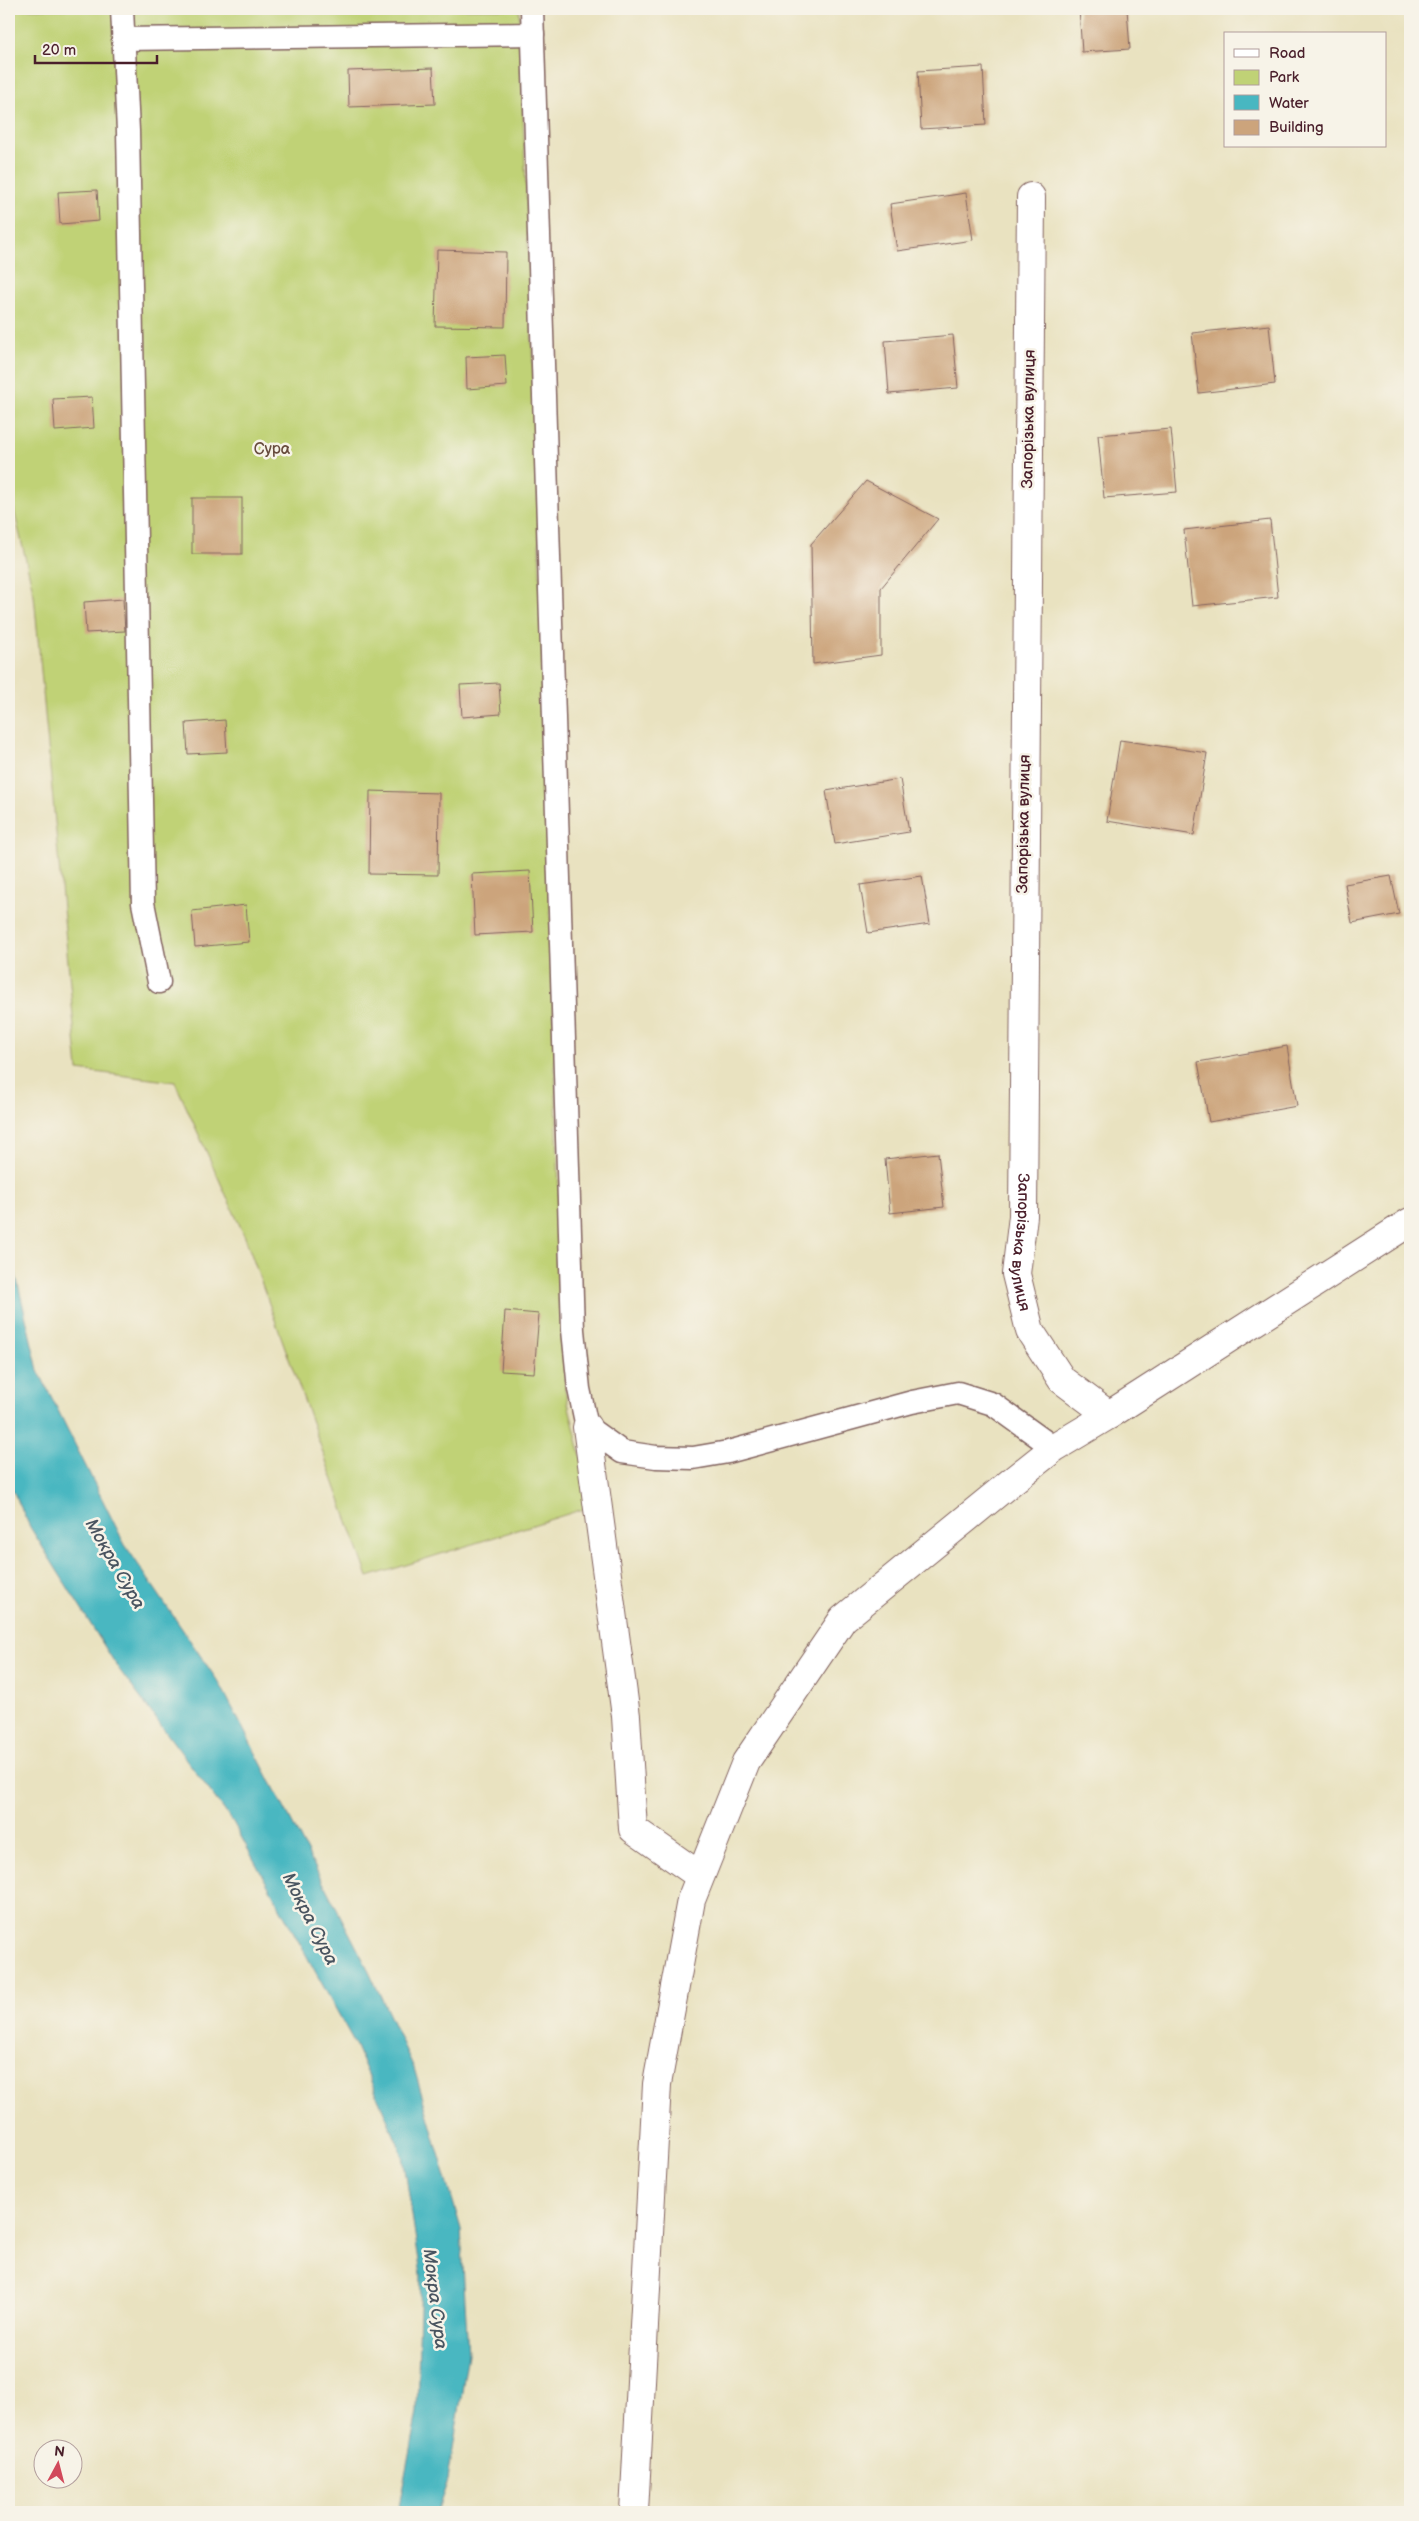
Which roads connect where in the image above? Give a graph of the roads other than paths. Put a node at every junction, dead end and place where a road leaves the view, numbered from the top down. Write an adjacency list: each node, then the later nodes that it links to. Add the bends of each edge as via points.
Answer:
1 (122, 9): 4 (lane)
2 (532, 9): 3 (lane)
3 (533, 34): 4 (lane); 9 (lane, via 573,1330)
4 (123, 39): 6 (lane, via 128,131 143,903)
5 (1031, 197): 8 (street, Запорізька вулиця, via 1022,1216 1016,1274 1030,1331 1062,1380)
6 (159, 982)
7 (1410, 1222): 8 (street)
8 (1109, 1415): 10 (street)
9 (587, 1427): 10 (lane, via 622,1452 693,1458 728,1452 958,1392 992,1404); 11 (street, via 626,1716 633,1828)
10 (1054, 1448): 11 (street, via 843,1619 746,1762)
11 (700, 1876): 12 (street, via 690,1900 657,2084)
12 (634, 2512)

